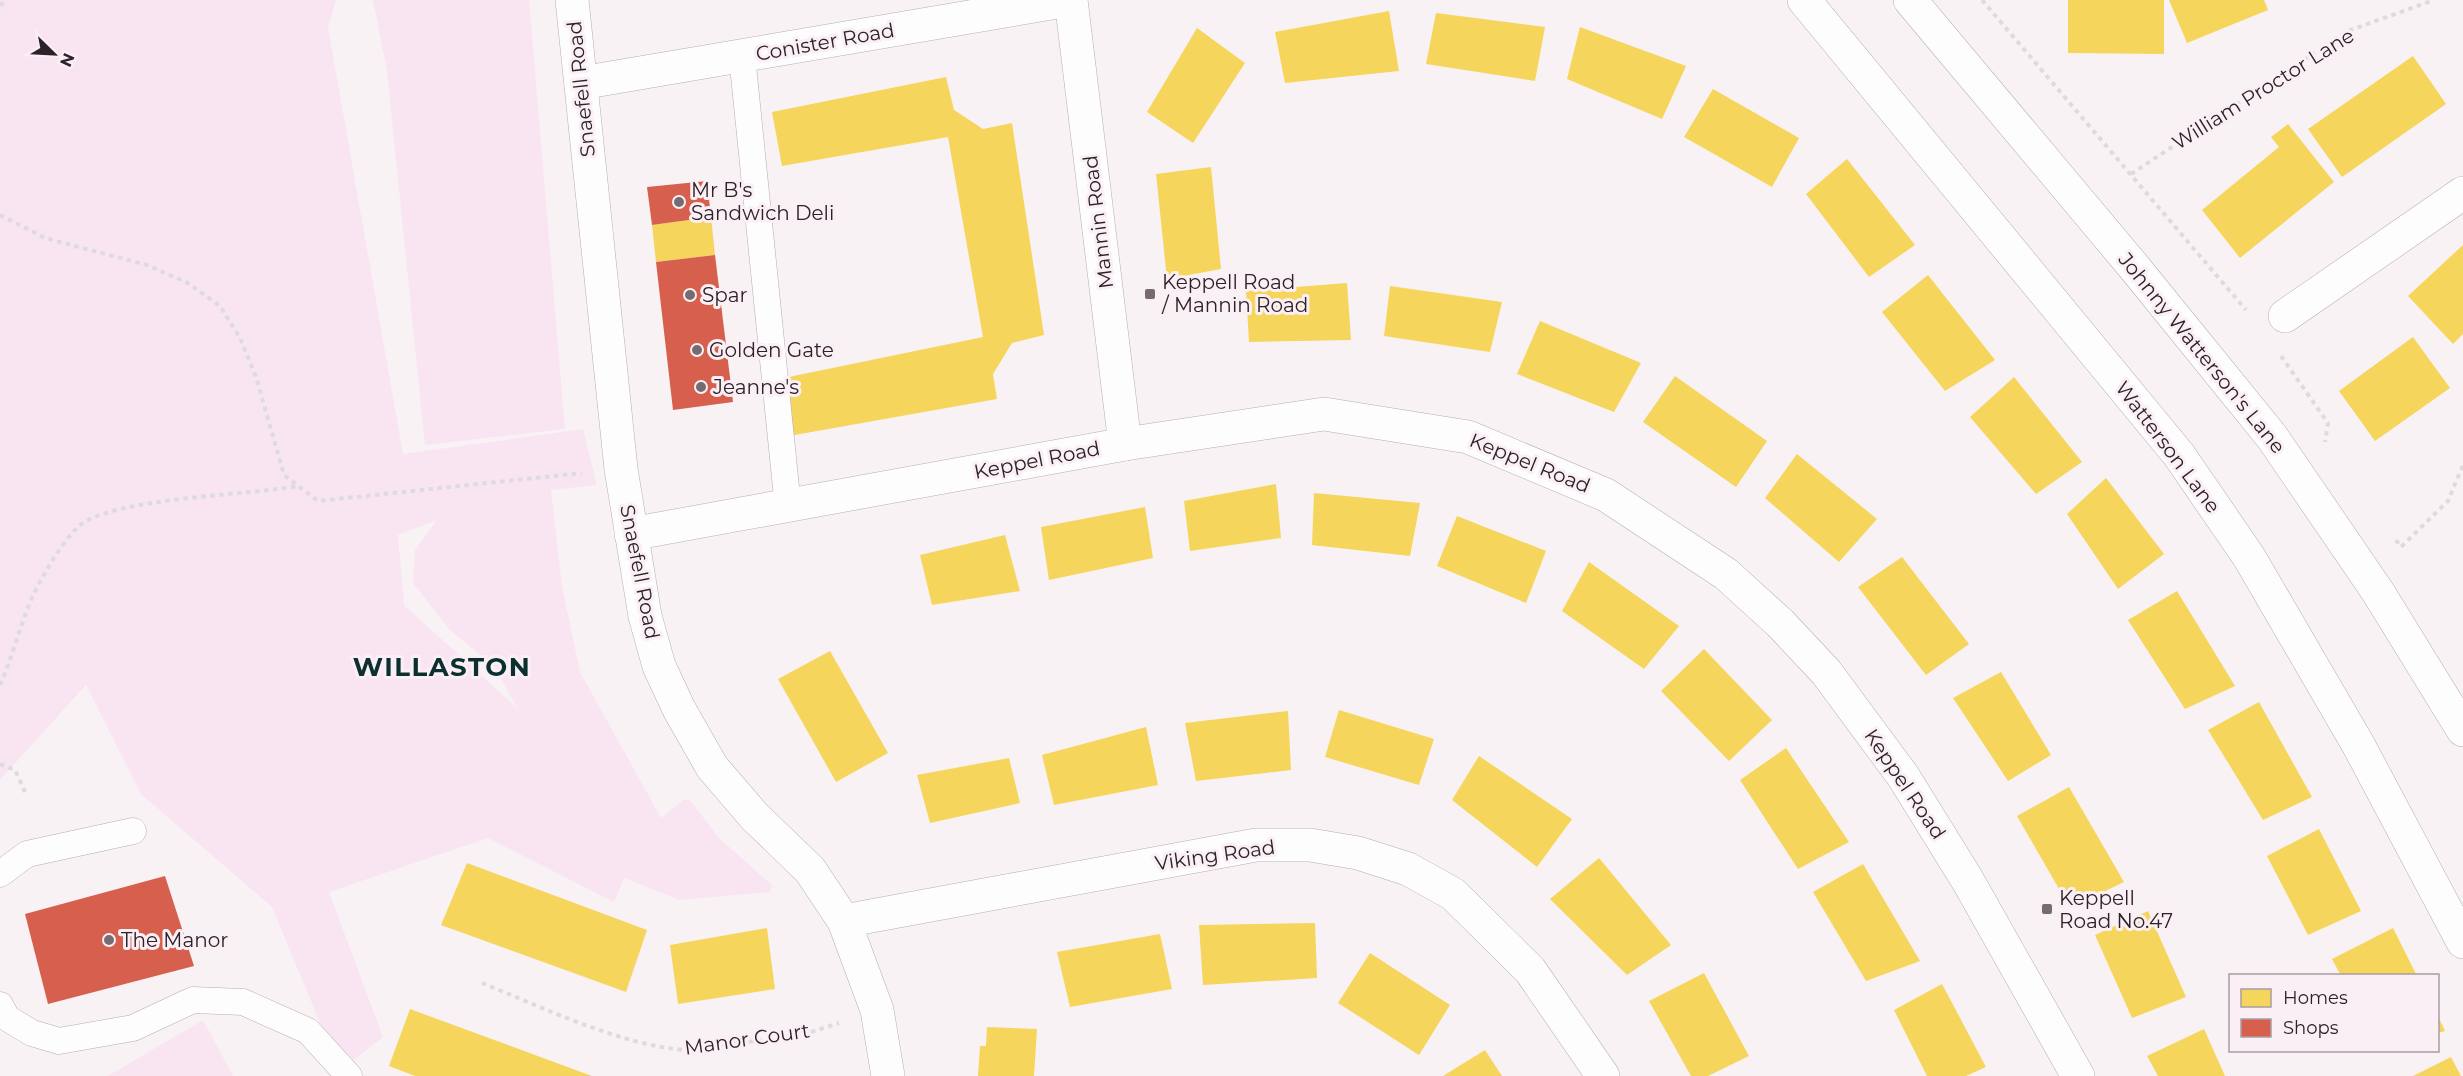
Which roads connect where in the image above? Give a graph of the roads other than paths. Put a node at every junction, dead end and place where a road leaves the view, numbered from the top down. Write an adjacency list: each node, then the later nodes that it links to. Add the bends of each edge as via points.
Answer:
1 (572, 0): 6 (main road, Snaefell Road)
2 (1070, 0): 5 (main road, Conister Road); 9 (main road, Mannin Road)
3 (1804, 0): 16 (main road, Watterson Lane, via 2179,455 2249,557 2359,746)
4 (1910, 0): 12 (main road, Johnny Watterson's Lane, via 2272,437)
5 (742, 56): 6 (main road, Conister Road); 10 (lane)
6 (581, 83): 11 (main road, Snaefell Road, via 621,469)
7 (2463, 193): 8 (main road, via 2345,292)
8 (2284, 316)
9 (1125, 444): 10 (main road, Keppel Road); 21 (main road, Keppel Road, via 1324,414 1457,435 1606,495 1665,531 1726,574 1826,672 1903,776 1968,881)
10 (788, 507): 11 (main road, Keppel Road)
11 (632, 534): 15 (main road, Snaefell Road, via 645,616 659,666 679,709 712,767 754,816 810,870)
12 (2462, 724)
13 (133, 831): 14 (lane, via 27,854)
14 (0, 874)
15 (844, 921): 19 (main road, Snaefell Road, via 877,1010); 20 (main road, Viking Road, via 1256,845 1310,845 1358,853 1408,869 1452,894 1530,970)
16 (2463, 942)
17 (0, 1005): 18 (lane, via 7,1018 32,1033 59,1041 133,1028 193,1000 243,1002 308,1031)
18 (350, 1076)
19 (888, 1076)
20 (1603, 1076)
21 (2078, 1076)

